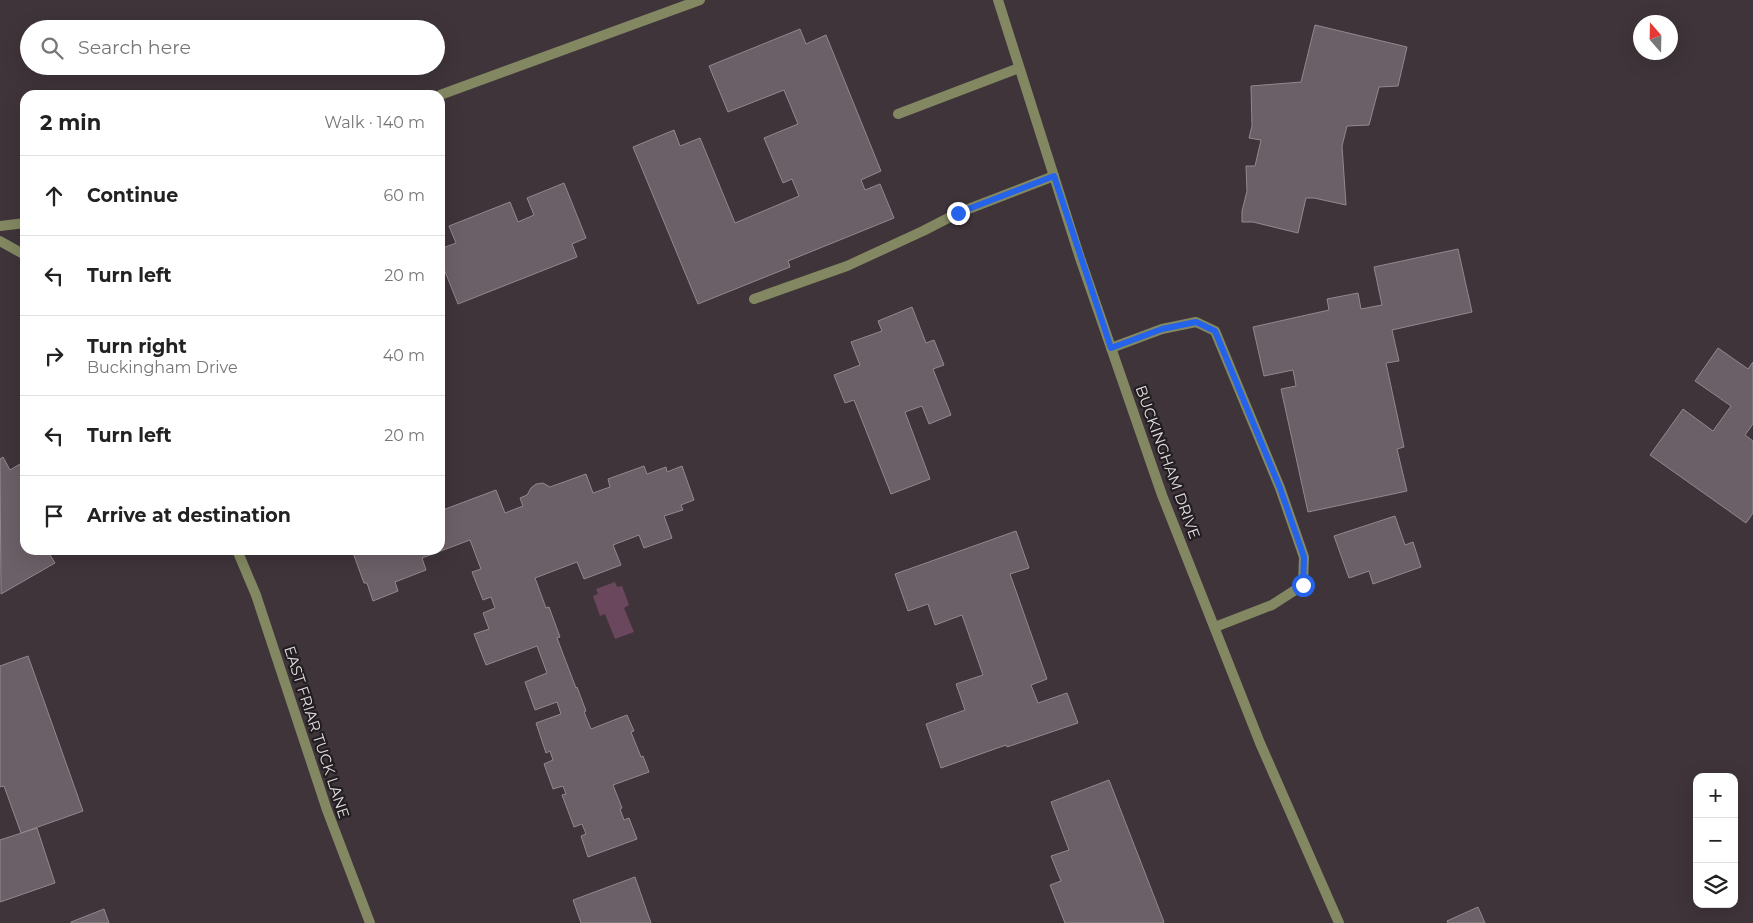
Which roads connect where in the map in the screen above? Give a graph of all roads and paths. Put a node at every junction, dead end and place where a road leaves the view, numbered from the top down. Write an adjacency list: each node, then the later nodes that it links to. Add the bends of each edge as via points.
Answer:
1 (700, 0): 4 (street)
2 (998, 0): 3 (street, BUCKINGHAM DRIVE)
3 (1020, 68): 5 (street); 6 (street, BUCKINGHAM DRIVE)
4 (445, 93)
5 (898, 114)
6 (1054, 176): 11 (street, via 958,213 847,266); 12 (street, BUCKINGHAM DRIVE)
7 (20, 224): 8 (street)
8 (0, 226)
9 (0, 241): 10 (street)
10 (20, 252)
11 (754, 299)
12 (1111, 348): 14 (street, BUCKINGHAM DRIVE, via 1162,495); 14 (street, via 1162,329 1196,322 1215,331 1280,488 1304,557 1303,585 1272,605)
13 (239, 555): 15 (street, EAST FRIAR TUCK LANE, via 256,595 327,810)
14 (1214, 627): 16 (street, BUCKINGHAM DRIVE, via 1260,743)
15 (370, 923)
16 (1339, 923)

